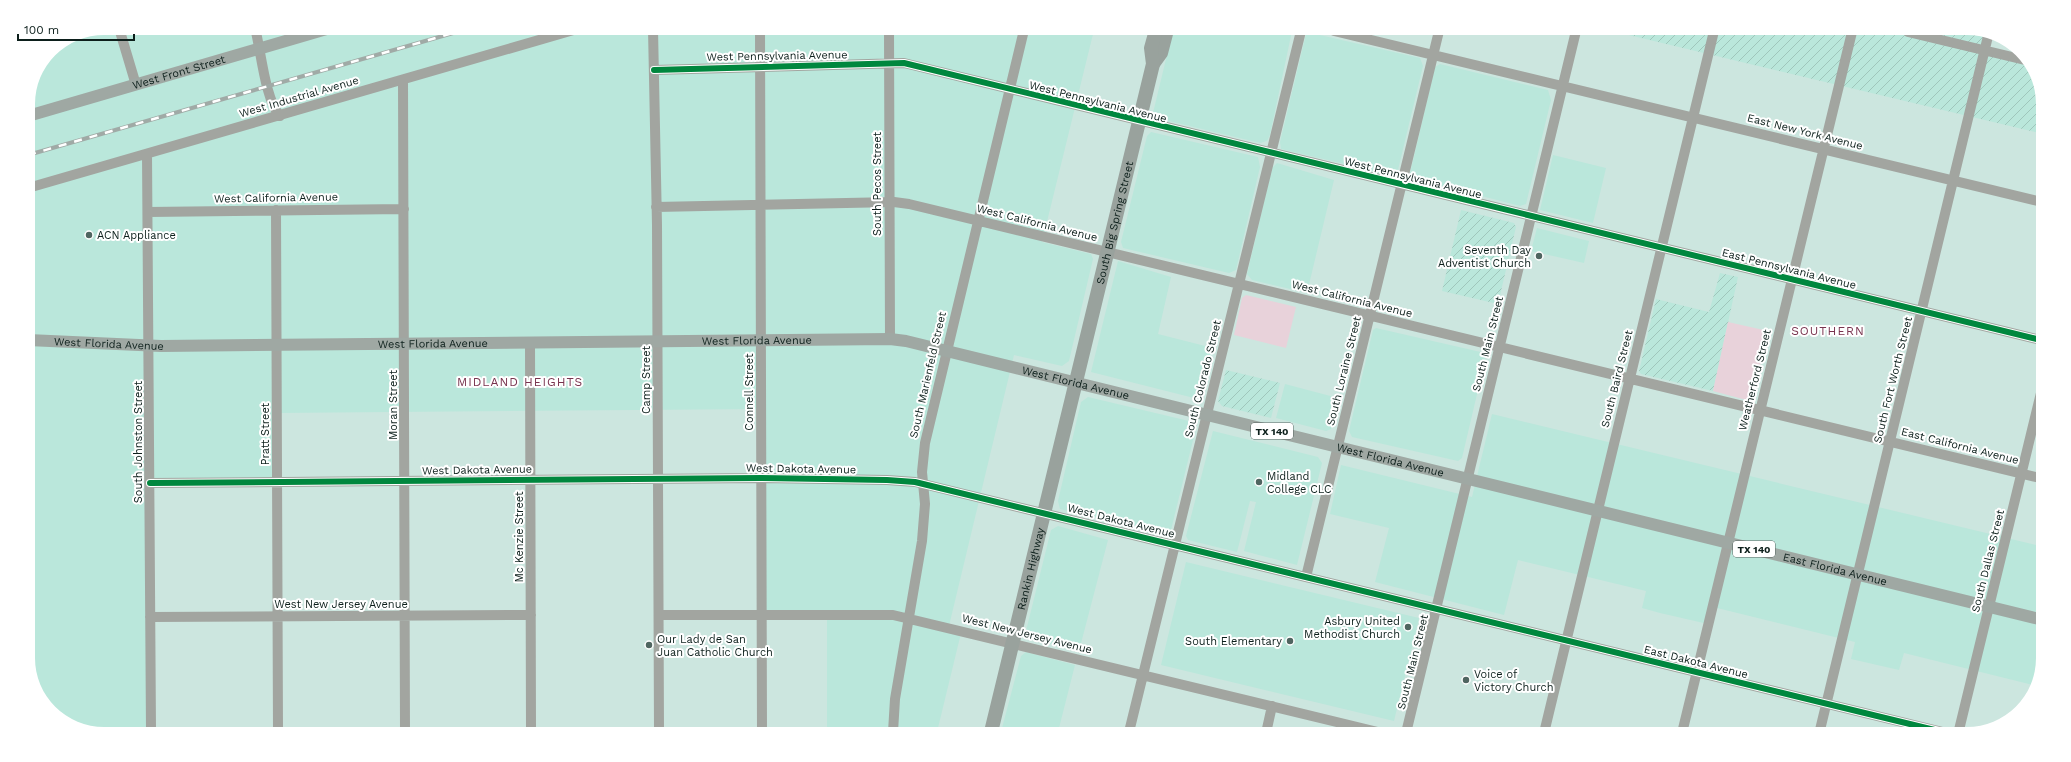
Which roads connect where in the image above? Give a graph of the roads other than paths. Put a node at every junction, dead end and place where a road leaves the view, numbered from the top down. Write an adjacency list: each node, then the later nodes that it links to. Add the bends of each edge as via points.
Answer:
1 (121, 35): 28 (street)
2 (257, 35): 19 (street)
3 (306, 35): 19 (main road, West Front Street)
4 (557, 35): 27 (street, West Industrial Avenue)
5 (653, 35): 26 (street, Camp Street)
6 (760, 35): 25 (street, Connell Street)
7 (889, 35): 23 (street, South Pecos Street)
8 (1023, 35): 30 (street, South Marienfeld Street)
9 (1155, 35): 24 (highway, South Big Spring Street, via 1151,48)
10 (1166, 35): 24 (highway, South Big Spring Street, via 1161,53)
11 (1300, 35): 37 (street, South Colorado Street)
12 (1350, 35): 21 (street, East New York Avenue)
13 (1438, 35): 21 (street, South Loraine Street)
14 (1575, 35): 29 (street, South Main Street)
15 (1713, 35): 33 (street, South Baird Street)
16 (1851, 35): 35 (street, Weatherford Street)
17 (1920, 35): 20 (street)
18 (1987, 38): 20 (street, South Fort Worth Street)
19 (260, 48): 28 (main road, West Front Street); 32 (street, via 260,61 274,109)
20 (1984, 51): 22 (street); 38 (street, South Fort Worth Street)
21 (1433, 55): 29 (street, East New York Avenue); 39 (street, South Loraine Street)
22 (2019, 59)
23 (889, 63): 25 (street, West Pennsylvania Avenue); 30 (street, West Pennsylvania Avenue, via 904,63); 42 (street, South Pecos Street)
24 (1153, 64): 34 (highway, South Big Spring Street)
25 (760, 66): 26 (street, West Pennsylvania Avenue); 43 (street, Connell Street)
26 (654, 70): 44 (street, Camp Street)
27 (403, 80): 32 (street, West Industrial Avenue); 45 (street, Moran Street)
28 (136, 85): 31 (main road, West Front Street)
29 (1563, 86): 33 (street, East New York Avenue); 48 (street, South Main Street)
30 (1009, 90): 34 (street, West Pennsylvania Avenue); 49 (street, South Marienfeld Street)
31 (35, 114)
32 (280, 116): 36 (street, West Industrial Avenue)
33 (1694, 117): 35 (street, East New York Avenue); 50 (street, South Baird Street)
34 (1139, 122): 37 (street, West Pennsylvania Avenue); 51 (highway, South Big Spring Street)
35 (1823, 149): 38 (street, East New York Avenue); 52 (street, Weatherford Street)
36 (147, 154): 40 (street, West Industrial Avenue); 47 (street, South Johnston Street)
37 (1271, 154): 39 (street, West Pennsylvania Avenue); 53 (street, South Colorado Street)
38 (1953, 180): 41 (street, East New York Avenue); 54 (street, South Fort Worth Street)
39 (1402, 185): 48 (street, West Pennsylvania Avenue); 55 (street, South Loraine Street)
40 (35, 186)
41 (2036, 201)
42 (889, 202): 43 (street, West California Avenue); 49 (street, West California Avenue, via 909,204); 56 (street, South Pecos Street)
43 (761, 205): 44 (street, West California Avenue); 59 (street, Connell Street)
44 (656, 207): 60 (street, Camp Street)
45 (404, 209): 46 (street, West California Avenue); 62 (street, Moran Street)
46 (276, 210): 47 (street, West California Avenue); 63 (street, Pratt Street)
47 (148, 212): 64 (street, South Johnston Street)
48 (1531, 217): 50 (street, East Pennsylvania Avenue); 65 (street, South Main Street)
49 (977, 220): 51 (street, West California Avenue); 66 (street, South Marienfeld Street)
50 (1662, 249): 52 (street, East Pennsylvania Avenue); 67 (street, South Baird Street)
51 (1107, 252): 53 (street, West California Avenue); 68 (highway, South Big Spring Street)
52 (1792, 280): 54 (street, East Pennsylvania Avenue); 69 (street, Weatherford Street)
53 (1239, 284): 55 (street, West California Avenue); 71 (street, South Colorado Street)
54 (1922, 311): 57 (street, East Pennsylvania Avenue); 72 (street, South Fort Worth Street)
55 (1369, 316): 65 (street, West California Avenue); 73 (street, South Loraine Street)
56 (890, 339): 59 (main road, West Florida Avenue); 66 (main road, West Florida Avenue)
57 (2036, 339)
58 (35, 340): 64 (main road, West Florida Avenue)
59 (761, 341): 60 (main road, West Florida Avenue); 76 (street, Connell Street)
60 (658, 342): 61 (main road, West Florida Avenue); 78 (street, Camp Street)
61 (530, 343): 62 (main road, West Florida Avenue); 79 (street, Mc Kenzie Street)
62 (405, 344): 63 (main road, West Florida Avenue); 80 (street, Moran Street)
63 (277, 345): 64 (main road, West Florida Avenue); 81 (street, Pratt Street)
64 (150, 346): 82 (street, South Johnston Street)
65 (1500, 347): 67 (street, East California Avenue); 77 (street, South Main Street)
66 (945, 350): 68 (main road, West Florida Avenue); 83 (street, South Marienfeld Street, via 923,451)
67 (1630, 379): 69 (street, East California Avenue); 84 (street, South Baird Street)
68 (1076, 382): 71 (main road, West Florida Avenue / TX 140); 85 (highway, Rankin Highway)
69 (1760, 410): 72 (street, East California Avenue); 86 (street, Weatherford Street)
70 (2036, 413): 74 (street, South Dallas Street)
71 (1207, 415): 73 (main road, West Florida Avenue / TX 140); 87 (street, South Colorado Street)
72 (1890, 442): 74 (street, East California Avenue); 88 (street, South Fort Worth Street)
73 (1338, 447): 77 (main road, West Florida Avenue / TX 140); 89 (street, South Loraine Street)
74 (2021, 474): 75 (street, East California Avenue); 90 (street, South Dallas Street)
75 (2036, 477)
76 (761, 478): 78 (street, West Dakota Avenue); 83 (street, West Dakota Avenue, via 887,480); 93 (street, Connell Street)
77 (1468, 478): 84 (main road, East Florida Avenue / TX 140); 91 (street, South Main Street)
78 (658, 479): 79 (street, West Dakota Avenue); 92 (street, Camp Street)
79 (531, 480): 80 (street, West Dakota Avenue); 96 (street, Mc Kenzie Street)
80 (405, 481): 81 (street, West Dakota Avenue); 95 (street, Moran Street)
81 (277, 482): 82 (street, West Dakota Avenue); 94 (street, Pratt Street)
82 (150, 483): 97 (street, South Johnston Street)
83 (923, 484): 85 (street, West Dakota Avenue); 98 (street, South Marienfeld Street, via 923,529)
84 (1598, 510): 86 (main road, East Florida Avenue / TX 140); 100 (street, South Baird Street)
85 (1044, 513): 87 (street, West Dakota Avenue); 101 (highway, Rankin Highway)
86 (1728, 542): 88 (main road, East Florida Avenue / TX 140); 102 (street, Weatherford Street)
87 (1175, 545): 89 (street, West Dakota Avenue); 103 (street, South Colorado Street)
88 (1858, 574): 90 (main road, East Florida Avenue / TX 140); 104 (street, South Fort Worth Street)
89 (1306, 577): 91 (street, West Dakota Avenue)
90 (1989, 606): 99 (main road, East Florida Avenue / TX 140); 122 (street, South Dallas Street)
91 (1437, 609): 100 (street, East Dakota Avenue); 117 (street, South Main Street)
92 (659, 615): 93 (street, West New Jersey Avenue); 110 (street, Camp Street)
93 (762, 615): 98 (street, West New Jersey Avenue, via 893,614); 111 (street, Connell Street)
94 (277, 616): 95 (street, West New Jersey Avenue); 97 (street, West New Jersey Avenue); 107 (street, Pratt Street)
95 (405, 616): 96 (street, West New Jersey Avenue); 108 (street, Moran Street)
96 (532, 616): 109 (street, Mc Kenzie Street)
97 (150, 617): 106 (street, South Johnston Street)
98 (910, 618): 101 (street, West New Jersey Avenue); 112 (street, South Marienfeld Street, via 895,699)
99 (2036, 618)
100 (1566, 640): 102 (street, East Dakota Avenue); 118 (street, South Baird Street)
101 (1013, 643): 103 (street, West New Jersey Avenue); 113 (highway, Rankin Highway)
102 (1697, 672): 104 (street, East Dakota Avenue); 119 (street, Weatherford Street)
103 (1144, 675): 105 (street, West New Jersey Avenue); 114 (street, South Colorado Street)
104 (1826, 704): 120 (street, South Fort Worth Street); 121 (street, East Dakota Avenue)
105 (1272, 706): 115 (street); 116 (street, West New Jersey Avenue)
106 (151, 727)
107 (278, 727)
108 (405, 727)
109 (532, 727)
110 (659, 727)
111 (762, 727)
112 (893, 727)
113 (993, 727)
114 (1130, 727)
115 (1267, 727)
116 (1358, 727)
117 (1408, 727)
118 (1545, 727)
119 (1683, 727)
120 (1821, 727)
121 (1922, 727)
122 (1960, 727)

